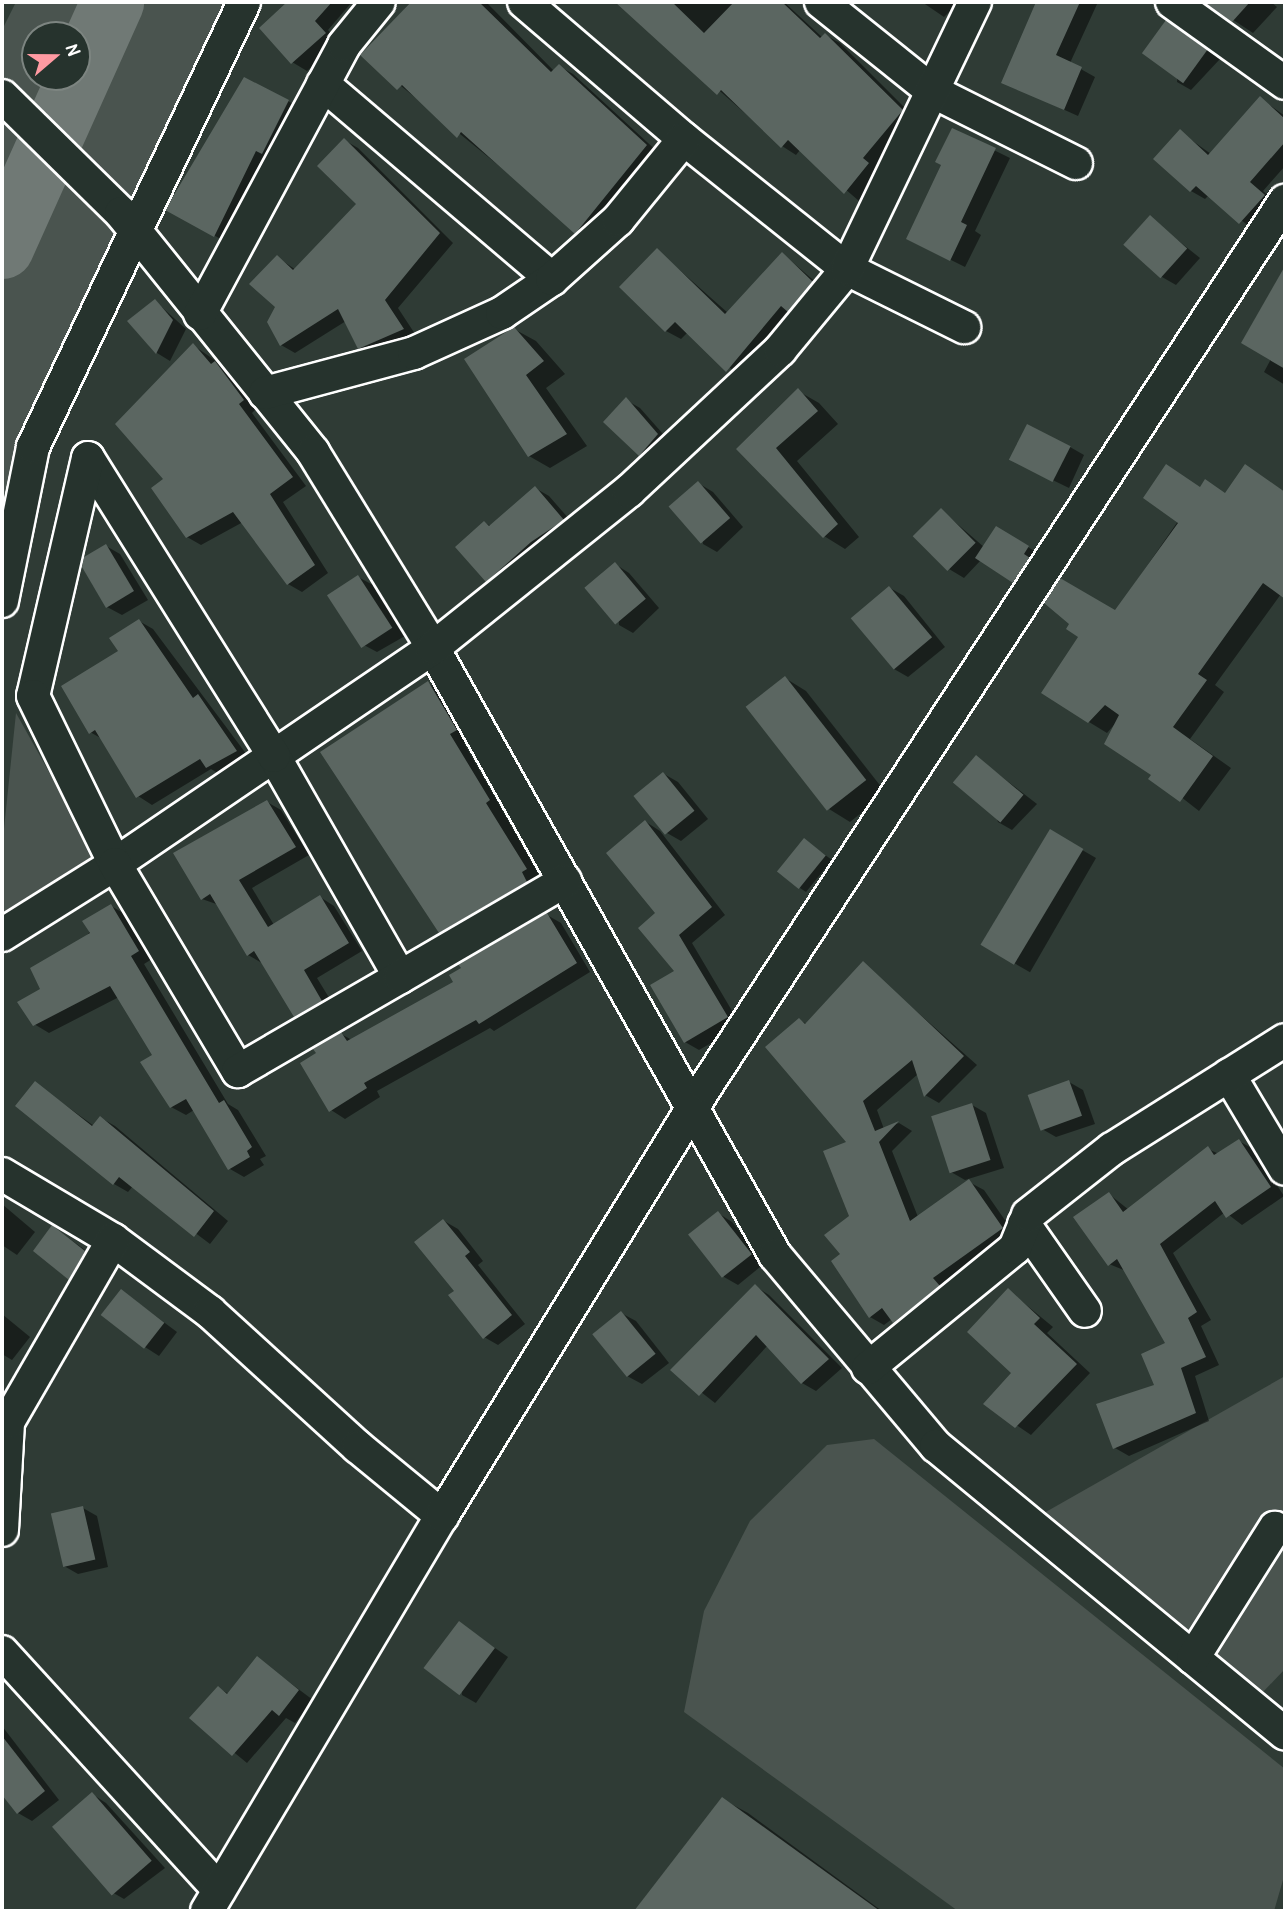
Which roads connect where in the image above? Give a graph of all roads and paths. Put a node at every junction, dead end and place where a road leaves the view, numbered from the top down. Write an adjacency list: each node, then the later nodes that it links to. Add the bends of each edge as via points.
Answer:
1 (244, 2): 14 (street)
2 (379, 2): 8 (street, via 344,45)
3 (524, 2): 11 (street)
4 (821, 2): 9 (street)
5 (975, 2): 9 (street)
6 (1172, 2): 7 (street)
7 (1285, 83)
8 (323, 84): 16 (street); 17 (street)
9 (932, 91): 12 (street); 15 (street)
10 (2, 96): 14 (street)
11 (684, 139): 15 (street); 16 (street, via 618,220)
12 (1076, 163)
13 (1285, 201): 29 (street)
14 (126, 222): 17 (street); 20 (street, via 33,447)
15 (847, 269): 18 (street); 21 (street, via 780,350 629,491)
16 (552, 279): 19 (street, via 502,313 414,353)
17 (200, 314): 19 (street)
18 (964, 327)
19 (265, 393): 21 (street, via 313,452)
20 (2, 600)
21 (433, 648): 22 (street); 24 (street)
22 (274, 756): 23 (street); 23 (street, via 88,458 33,696); 26 (street)
23 (115, 864): 25 (street); 26 (street, via 238,1071)
24 (565, 881): 26 (street); 29 (street)
25 (2, 935)
26 (400, 977)
27 (1285, 1040): 28 (street)
28 (1230, 1075): 30 (street); 32 (street, via 1112,1149 1028,1215)
29 (695, 1110): 35 (street, via 775,1255); 36 (street)
30 (1285, 1169)
31 (2, 1174): 33 (street)
32 (1024, 1224): 34 (street); 35 (street, via 1015,1248)
33 (113, 1240): 36 (street, via 210,1311 358,1447); 38 (street, via 8,1422)
34 (1085, 1311)
35 (868, 1368): 40 (street, via 936,1446)
36 (442, 1516): 42 (street)
37 (1275, 1528): 40 (street)
38 (2, 1530)
39 (2, 1652): 42 (street)
40 (1193, 1658): 41 (street)
41 (1285, 1734)
42 (213, 1901)

